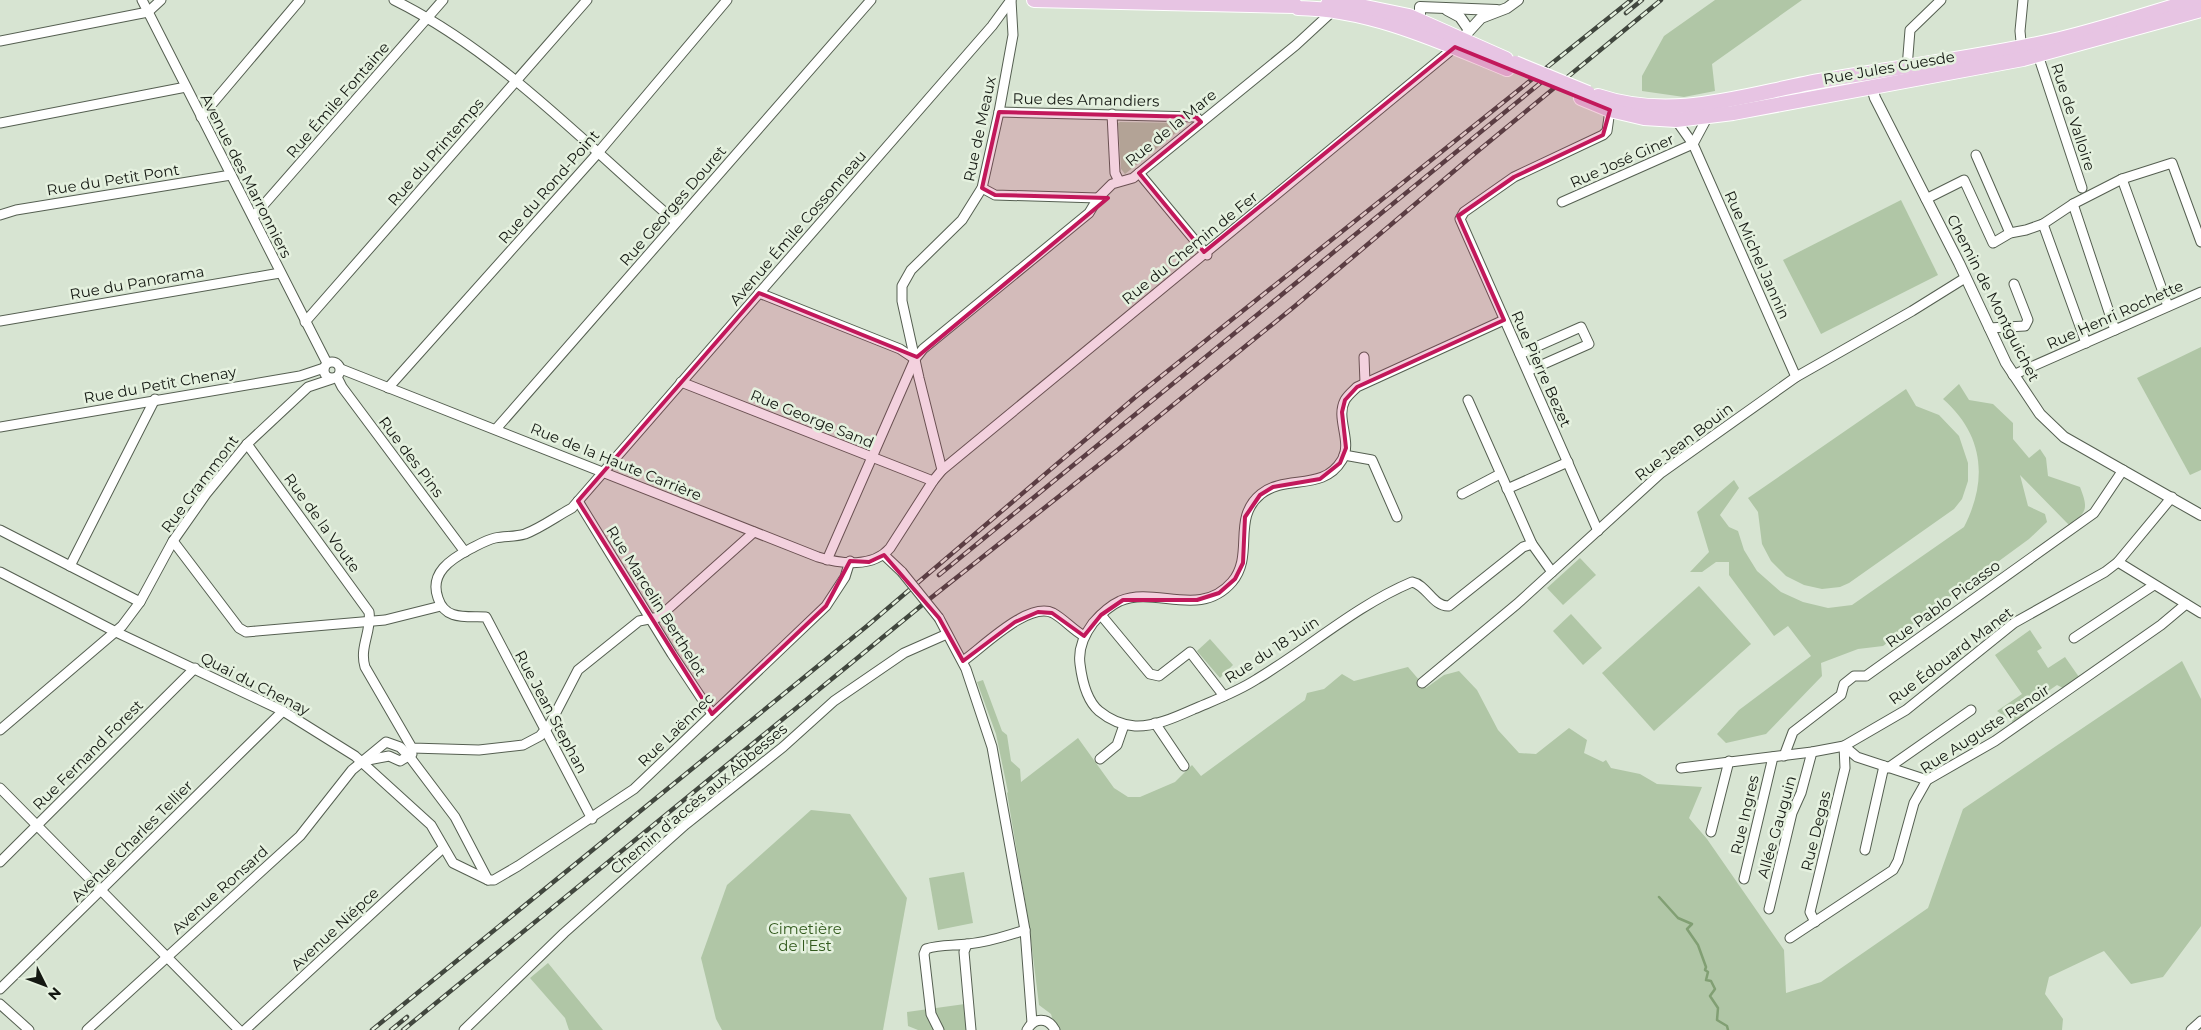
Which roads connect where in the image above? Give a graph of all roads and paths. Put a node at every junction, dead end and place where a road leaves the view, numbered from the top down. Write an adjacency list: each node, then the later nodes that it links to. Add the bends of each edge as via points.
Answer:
1 (142, 0): 23 (street, Avenue des Marronniers)
2 (161, 0): 23 (street)
3 (300, 0): 39 (street)
4 (394, 0): 25 (street)
5 (444, 0): 25 (street, Rue Émile Fontaine)
6 (587, 0): 33 (street, Rue du Printemps)
7 (727, 0): 45 (street, Rue du Rond-Point)
8 (871, 0): 60 (street, Rue Georges Douret)
9 (1011, 0): 37 (street, Rue de Meaux, via 1013,35); 69 (street, Avenue Émile Cossonneau, via 992,26)
10 (1034, 0): 16 (main road)
11 (1518, 0): 21 (street)
12 (1941, 0): 31 (street, via 1910,30)
13 (2016, 0): 24 (street)
14 (2023, 0): 24 (street)
15 (2195, 0): 29 (main road, Rue Jules Guesde)
16 (1110, 1): 17 (main road)
17 (1214, 2): 18 (main road)
18 (1325, 7): 20 (main road, via 1355,5 1382,10); 26 (main road); 42 (street, Rue de la Mare)
19 (1439, 8): 20 (street); 21 (street); 27 (street, via 1460,17)
20 (1420, 9): 26 (street); 27 (main road)
21 (1497, 10): 27 (street, via 1481,18)
22 (2201, 10): 30 (main road, Rue Jules Guesde)
23 (148, 12): 28 (street); 34 (street, Avenue des Marronniers)
24 (2022, 13): 29 (street)
25 (428, 17): 33 (street); 58 (street, Rue Émile Fontaine)
26 (1420, 34): 27 (main road)
27 (1462, 38): 35 (main road, bridge, via 1511,66); 64 (street, Rue du Chemin de Fer)
28 (0, 41)
29 (2022, 53): 30 (main road, Rue Jules Guesde); 31 (main road, Rue Jules Guesde); 32 (main road, Rue Jules Guesde)
30 (2038, 55): 52 (street, Rue de Valloire)
31 (1907, 68): 32 (main road, Rue Jules Guesde)
32 (1870, 80): 35 (main road, Rue Jules Guesde, via 1823,80 1709,105 1679,108); 40 (main road, Rue Jules Guesde); 54 (street, Chemin de Montguichet)
33 (517, 81): 45 (street); 73 (street, Rue du Printemps)
34 (186, 87): 39 (street, Avenue des Marronniers); 43 (street)
35 (1584, 96): 36 (main road, Rue Jules Guesde)
36 (1610, 110): 41 (main road, Rue Jules Guesde, via 1644,118); 59 (street, Rue José Giner, via 1604,135 1514,177)
37 (999, 112): 38 (street, Rue des Amandiers); 51 (street, Rue de Meaux)
38 (1112, 114): 42 (street, Rue des Amandiers, via 1196,116); 50 (street, via 1115,173)
39 (201, 116): 48 (street, Avenue des Marronniers)
40 (1708, 116): 41 (main road, Rue Jules Guesde); 44 (street)
41 (1676, 120): 44 (street, Rue Michel Jannin)
42 (1201, 122): 47 (street, Rue de la Mare)
43 (0, 123)
44 (1693, 144): 55 (street, Rue José Giner); 85 (street, Rue Michel Jannin)
45 (597, 154): 60 (street); 89 (street, Rue du Rond-Point)
46 (1976, 155): 62 (street)
47 (1139, 172): 50 (street, Rue de la Mare); 64 (street)
48 (230, 175): 57 (street, Rue du Petit Pont); 58 (street, Avenue des Marronniers)
49 (2122, 179): 56 (street); 63 (street, via 2172,163); 70 (street)
50 (1119, 181): 53 (street, Rue de la Mare)
51 (982, 188): 53 (street, via 995,195); 79 (street, Rue de Meaux, via 962,220 912,270 902,286 902,301)
52 (2082, 188)
53 (1098, 198): 79 (street, Rue de la Mare, via 1089,213 923,349)
54 (1926, 199): 62 (street, via 1964,180 1994,243); 66 (street, Chemin de Montguichet)
55 (1562, 202)
56 (2074, 204): 61 (street); 75 (street)
57 (0, 215)
58 (253, 217): 65 (street, Avenue des Marronniers)
59 (1460, 218): 71 (street, Rue Pierre Bezet)
60 (676, 222): 93 (street, Rue Georges Douret)
61 (2043, 224): 62 (street); 76 (street)
62 (2010, 233)
63 (2201, 242)
64 (1206, 254): 98 (street, Rue du Chemin de Fer)
65 (280, 273): 72 (street, Rue du Panorama); 73 (street, Avenue des Marronniers)
66 (1965, 278): 74 (street, Chemin de Montguichet); 85 (street, Rue Jean Bouin)
67 (2014, 284): 74 (street, via 2028,320 2025,326)
68 (2201, 292): 70 (street, Rue Henri Rochette)
69 (759, 293): 79 (street, via 900,349); 86 (street, Avenue Émile Cossonneau)
70 (2168, 306): 75 (street, Rue Henri Rochette)
71 (1504, 320): 77 (street, Rue Pierre Bezet); 87 (street)
72 (0, 321)
73 (305, 322): 80 (street, Avenue des Marronniers)
74 (1990, 328): 83 (street, Chemin de Montguichet)
75 (2116, 330): 76 (street, Rue Henri Rochette)
76 (2086, 343): 83 (street, Rue Henri Rochette)
77 (1520, 354): 81 (street, Rue Pierre Bezet); 81 (street, via 1582,327 1589,344)
78 (1364, 357): 87 (street)
79 (915, 359): 96 (street); 98 (street, Rue de Meaux)
80 (325, 366): 82 (street, Rue des Pins, via 325,375); 82 (street, Rue de la Haute Carrière, via 335,362); 84 (street, Rue du Petit Chenay)
81 (1528, 371): 97 (street, Rue Pierre Bezet)
82 (337, 375): 88 (street, Rue Grammont); 89 (street, Rue de la Haute Carrière); 114 (street, Rue des Pins, via 342,387)
83 (2013, 375): 99 (street, Chemin de Montguichet, via 2029,400 2056,431)
84 (300, 376): 88 (street); 90 (street, Rue du Petit Chenay)
85 (1796, 377): 110 (street, Rue Jean Bouin, via 1661,473)
86 (681, 382): 96 (street, Rue George Sand); 100 (street, Avenue Émile Cossonneau)
87 (1365, 383): 95 (street, via 1357,387 1344,404)
88 (308, 387): 94 (street, Rue Grammont)
89 (388, 388): 93 (street, Rue de la Haute Carrière)
90 (155, 399): 92 (street, Rue du Petit Chenay); 119 (street)
91 (1468, 400): 101 (street)
92 (0, 426)
93 (496, 429): 100 (street, Rue de la Haute Carrière)
94 (247, 444): 112 (street, Rue Grammont); 129 (street, Rue de la Voute, via 369,612)
95 (1344, 455): 108 (street, via 1372,460); 127 (street, via 1330,474 1320,479 1273,487 1255,500 1242,530 1243,564 1235,579 1219,593 1197,600 1128,599 1111,606)
96 (872, 457): 102 (street, Rue George Sand); 116 (street)
97 (1568, 462): 103 (street); 110 (street, Rue Pierre Bezet)
98 (942, 470): 102 (street)
99 (2123, 470): 105 (street, Chemin de Montguichet); 151 (street, Rue Pablo Picasso, via 2094,513 1866,676 1854,676 1844,684 1841,695 1792,732)
100 (603, 472): 106 (street, Avenue Émile Cossonneau); 111 (street, Rue de la Haute Carrière)
101 (1500, 474): 103 (street); 104 (street)
102 (933, 481): 115 (street)
103 (1507, 489): 113 (street)
104 (1462, 494)
105 (2172, 497): 107 (street, Chemin de Montguichet); 118 (street, Rue Édouard Manet)
106 (578, 501): 114 (street, Avenue Émile Cossonneau, via 572,508 526,534 496,538); 128 (street, Rue Marcelin Berthelot)
107 (2201, 515)
108 (1397, 517)
109 (0, 530): 119 (street)
110 (1598, 530): 121 (street, Rue Jean Bouin)
111 (754, 532): 116 (street, Rue de la Haute Carrière); 128 (street)
112 (173, 541): 123 (street, Rue Grammont); 129 (street, via 239,628 246,632)
113 (1532, 544): 121 (street); 137 (street, Rue du 18 Juin, via 1523,547 1449,606 1444,606 1419,584 1412,582 1378,598 1258,679)
114 (465, 552): 125 (street, Avenue Émile Cossonneau, via 440,570 435,585)
115 (884, 555): 117 (street, Rue de la Haute Carrière, via 869,562); 131 (street, bridge, via 939,618)
116 (827, 560): 117 (street, Rue de la Haute Carrière)
117 (850, 561): 140 (street, Rue Laënnec, via 845,577 826,606)
118 (2118, 562): 122 (street); 147 (street, Rue Édouard Manet, via 2014,623 1913,705)
119 (70, 566): 123 (street)
120 (0, 572): 130 (street, Quai du Chenay)
121 (1552, 572): 136 (street, Rue Jean Bouin)
122 (2154, 585): 124 (street); 133 (street)
123 (140, 602): 130 (street, Rue Grammont)
124 (2186, 604): 126 (street); 159 (street, Rue Auguste Renoir, via 1995,741)
125 (441, 606): 129 (street, via 400,618); 145 (street, Rue Jean Stephan, via 468,619 486,617)
126 (2201, 613)
127 (1101, 615): 132 (street); 137 (street, via 1150,674 1159,676 1190,652)
128 (653, 620): 140 (street, Rue Marcelin Berthelot); 145 (street, via 638,621 578,670)
129 (370, 621): 142 (street, via 362,656)
130 (116, 632): 135 (street, Quai du Chenay); 144 (street, Rue Grammont)
131 (947, 634): 134 (street); 184 (street, Chemin d'accès aux Abbesses, via 904,652 834,701 783,747 685,825 571,926)
132 (1084, 636): 134 (street, via 1052,613 1038,612 1009,626); 143 (street, Rue du 18 Juin, via 1080,660 1086,691 1095,708)
133 (2074, 638)
134 (963, 661): 172 (street, via 992,747)
135 (195, 668): 139 (street, Quai du Chenay); 162 (street, Rue Fernand Forest)
136 (1422, 683)
137 (1224, 696): 141 (street, Rue du 18 Juin)
138 (1971, 710): 157 (street)
139 (283, 711): 154 (street, Quai du Chenay); 169 (street, Avenue Charles Tellier)
140 (712, 714): 161 (street, Rue Laënnec, via 634,789)
141 (1155, 723): 143 (street, Rue du 18 Juin); 156 (street)
142 (398, 724): 146 (street, Avenue Ronsard, via 398,731); 148 (street, via 410,747)
143 (1124, 725): 153 (street, via 1117,745)
144 (0, 730)
145 (545, 731): 148 (street, via 523,745 478,750); 161 (street, Rue Jean Stephan)
146 (386, 742): 150 (street); 154 (street, Avenue Ronsard)
147 (1844, 746): 149 (street, Rue Édouard Manet); 157 (street, via 1857,758); 171 (street, Rue Degas, via 1845,768 1810,912)
148 (417, 749): 150 (street)
149 (1812, 752): 151 (street, Rue Édouard Manet); 170 (street, Allée Gauguin, via 1792,813)
150 (409, 756): 154 (street, via 400,761 389,756); 168 (street, via 455,817)
151 (1784, 756): 152 (street, Rue Édouard Manet)
152 (1773, 757): 155 (street, Rue Édouard Manet); 167 (street, Rue Ingres)
153 (1100, 759)
154 (361, 761): 164 (street, Quai du Chenay, via 431,825); 175 (street, Avenue Ronsard, via 300,836)
155 (1729, 761): 158 (street, Rue Édouard Manet); 163 (street)
156 (1184, 766)
157 (1886, 767): 159 (street); 165 (street)
158 (1681, 768)
159 (1927, 780): 171 (street, Rue Auguste Renoir, via 1914,803 1893,870)
160 (0, 788): 162 (street)
161 (592, 818): 168 (street, Rue Laënnec, via 494,880)
162 (37, 825): 166 (street, Rue Fernand Forest); 169 (street)
163 (1711, 832)
164 (443, 848): 168 (street, Quai du Chenay, via 453,863); 183 (street, Avenue Niépce)
165 (1864, 850)
166 (0, 862)
167 (1744, 879)
168 (488, 880)
169 (101, 891): 175 (street); 176 (street, Avenue Charles Tellier)
170 (1769, 909)
171 (1815, 922): 173 (street, Rue Auguste Renoir)
172 (1025, 930): 174 (street); 179 (street)
173 (1790, 938)
174 (967, 944): 185 (street, via 932,947 924,954 931,1014); 186 (street, via 964,952)
175 (167, 957): 181 (street, Avenue Ronsard); 182 (street)
176 (0, 989)
177 (0, 1004): 180 (street)
178 (2201, 1021): 188 (street)
179 (1029, 1026): 187 (street, via 1045,1020)
180 (29, 1030)
181 (88, 1030)
182 (239, 1030)
183 (245, 1030)
184 (464, 1030)
185 (939, 1030)
186 (971, 1030)
187 (1055, 1030)
188 (2191, 1030)

